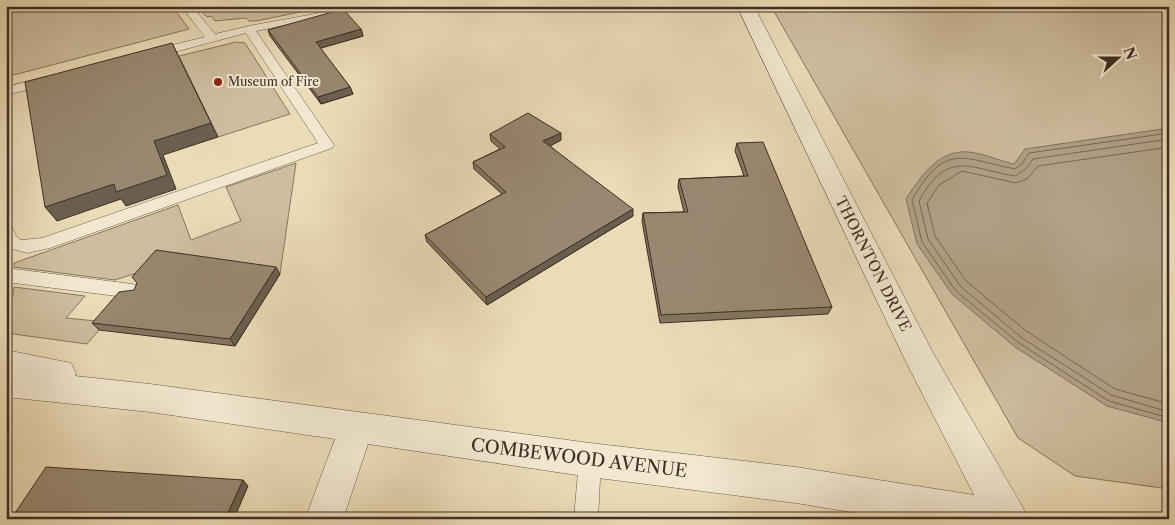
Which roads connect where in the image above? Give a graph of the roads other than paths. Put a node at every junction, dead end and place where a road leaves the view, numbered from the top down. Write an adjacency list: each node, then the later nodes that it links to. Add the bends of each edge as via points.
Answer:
1 (186, 6): 5 (lane)
2 (745, 6): 19 (street, THORNTON DRIVE, via 922,362)
3 (343, 10): 4 (lane)
4 (248, 29): 5 (lane); 9 (lane, via 327,145 44,244 30,248)
5 (212, 38): 6 (lane)
6 (137, 57)
7 (62, 77): 8 (lane)
8 (6, 91)
9 (9, 243)
10 (6, 275): 11 (lane)
11 (132, 291)
12 (6, 363): 14 (street, COMBEWOOD AVENUE, via 63,373)
13 (6, 383): 14 (street, COMBEWOOD AVENUE)
14 (150, 398): 15 (street, COMBEWOOD AVENUE)
15 (356, 428): 16 (street, COMBEWOOD AVENUE); 17 (street)
16 (590, 460): 18 (lane); 19 (street, COMBEWOOD AVENUE, via 796,485)
17 (324, 519)
18 (586, 519)
19 (1007, 519)

